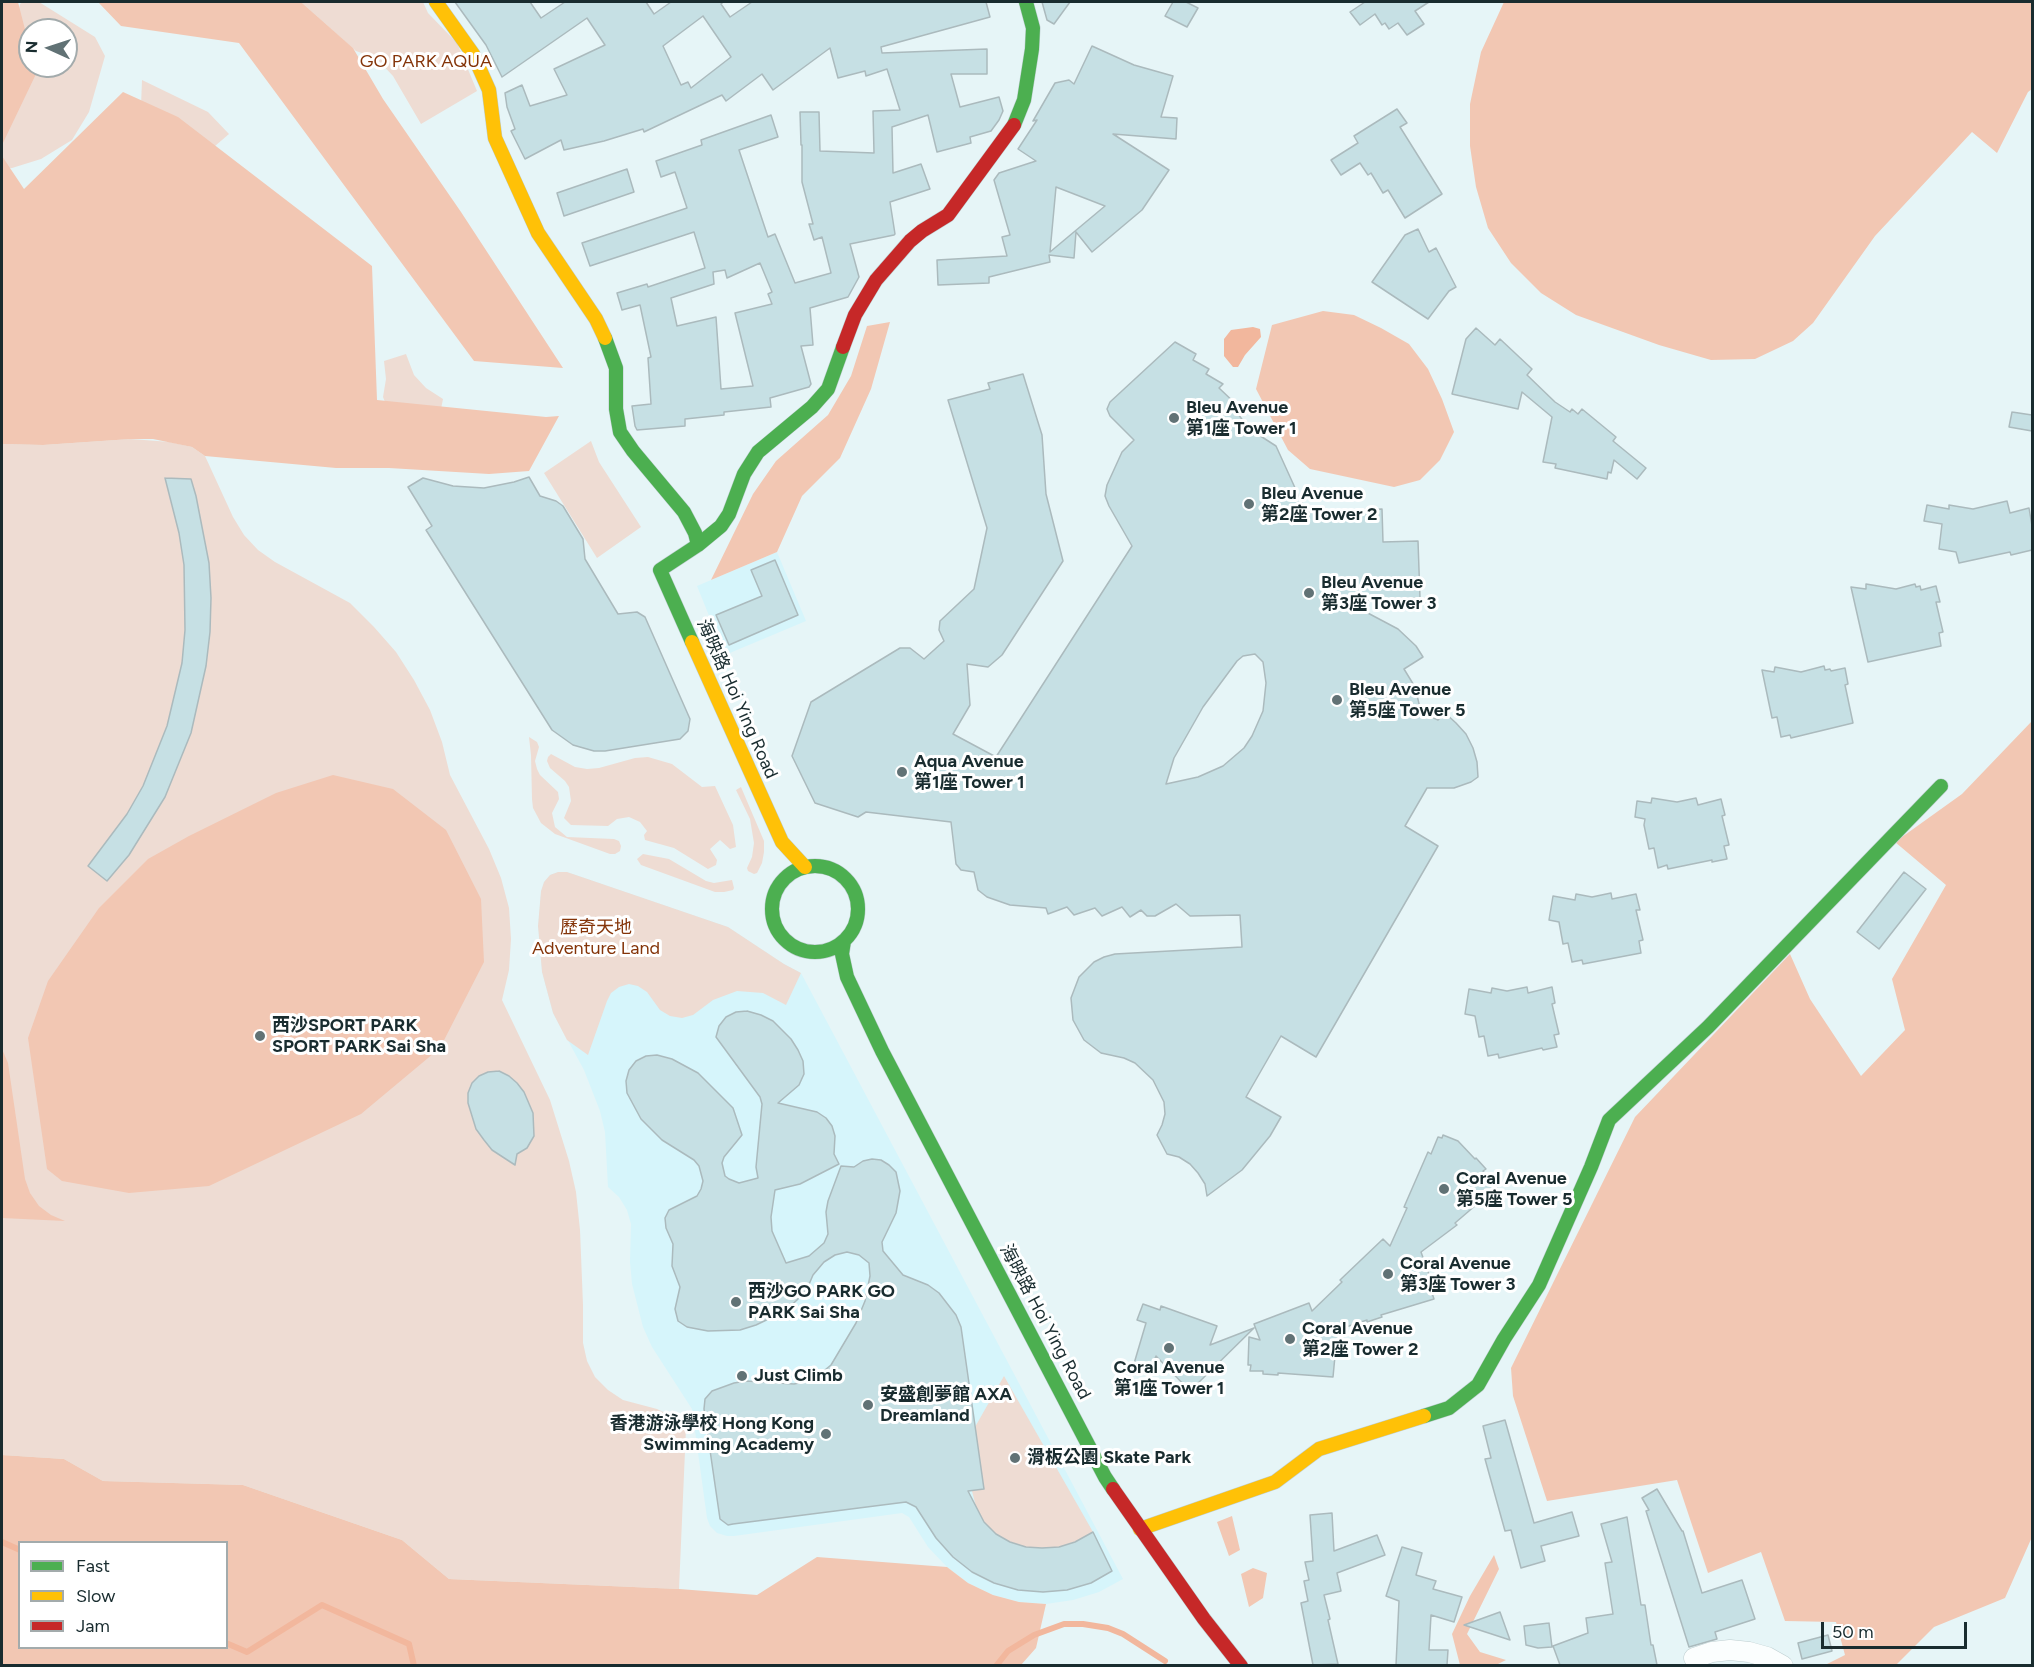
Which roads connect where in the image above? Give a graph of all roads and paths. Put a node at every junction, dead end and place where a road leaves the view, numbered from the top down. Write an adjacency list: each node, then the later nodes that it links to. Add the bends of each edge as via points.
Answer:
1 (436, 2): 3 (street, via 473,54 489,90 495,138 538,233 596,319 611,352 616,368 620,432 684,512)
2 (1026, 2): 3 (street, via 1033,28 1032,49 1024,99 1012,128 948,215 910,241 876,280 855,315 828,389 758,452 725,520)
3 (698, 545): 5 (street, 海映路 Hoi Ying Road, via 660,570)
4 (1941, 786): 11 (street, via 1708,1027 1609,1120 1539,1285 1479,1386 1449,1408 1319,1449 1275,1482)
5 (782, 842): 6 (street, 海映路 Hoi Ying Road); 7 (street, 海映路 Hoi Ying Road)
6 (805, 867): 7 (street); 8 (street, via 835,870 853,887 858,918)
7 (780, 883): 9 (street, 海映路 Hoi Ying Road, via 772,905 776,926 794,946)
8 (844, 941): 9 (street, via 832,949); 10 (street, 海映路 Hoi Ying Road, via 842,954)
9 (815, 952): 10 (street, 海映路 Hoi Ying Road)
10 (847, 977): 11 (street, 海映路 Hoi Ying Road, via 1105,1477)
11 (1140, 1528): 13 (street, 海映路 Hoi Ying Road)
12 (1694, 1658): 14 (street, via 1730,1650 1767,1657)
13 (1241, 1665)
14 (1783, 1665)

